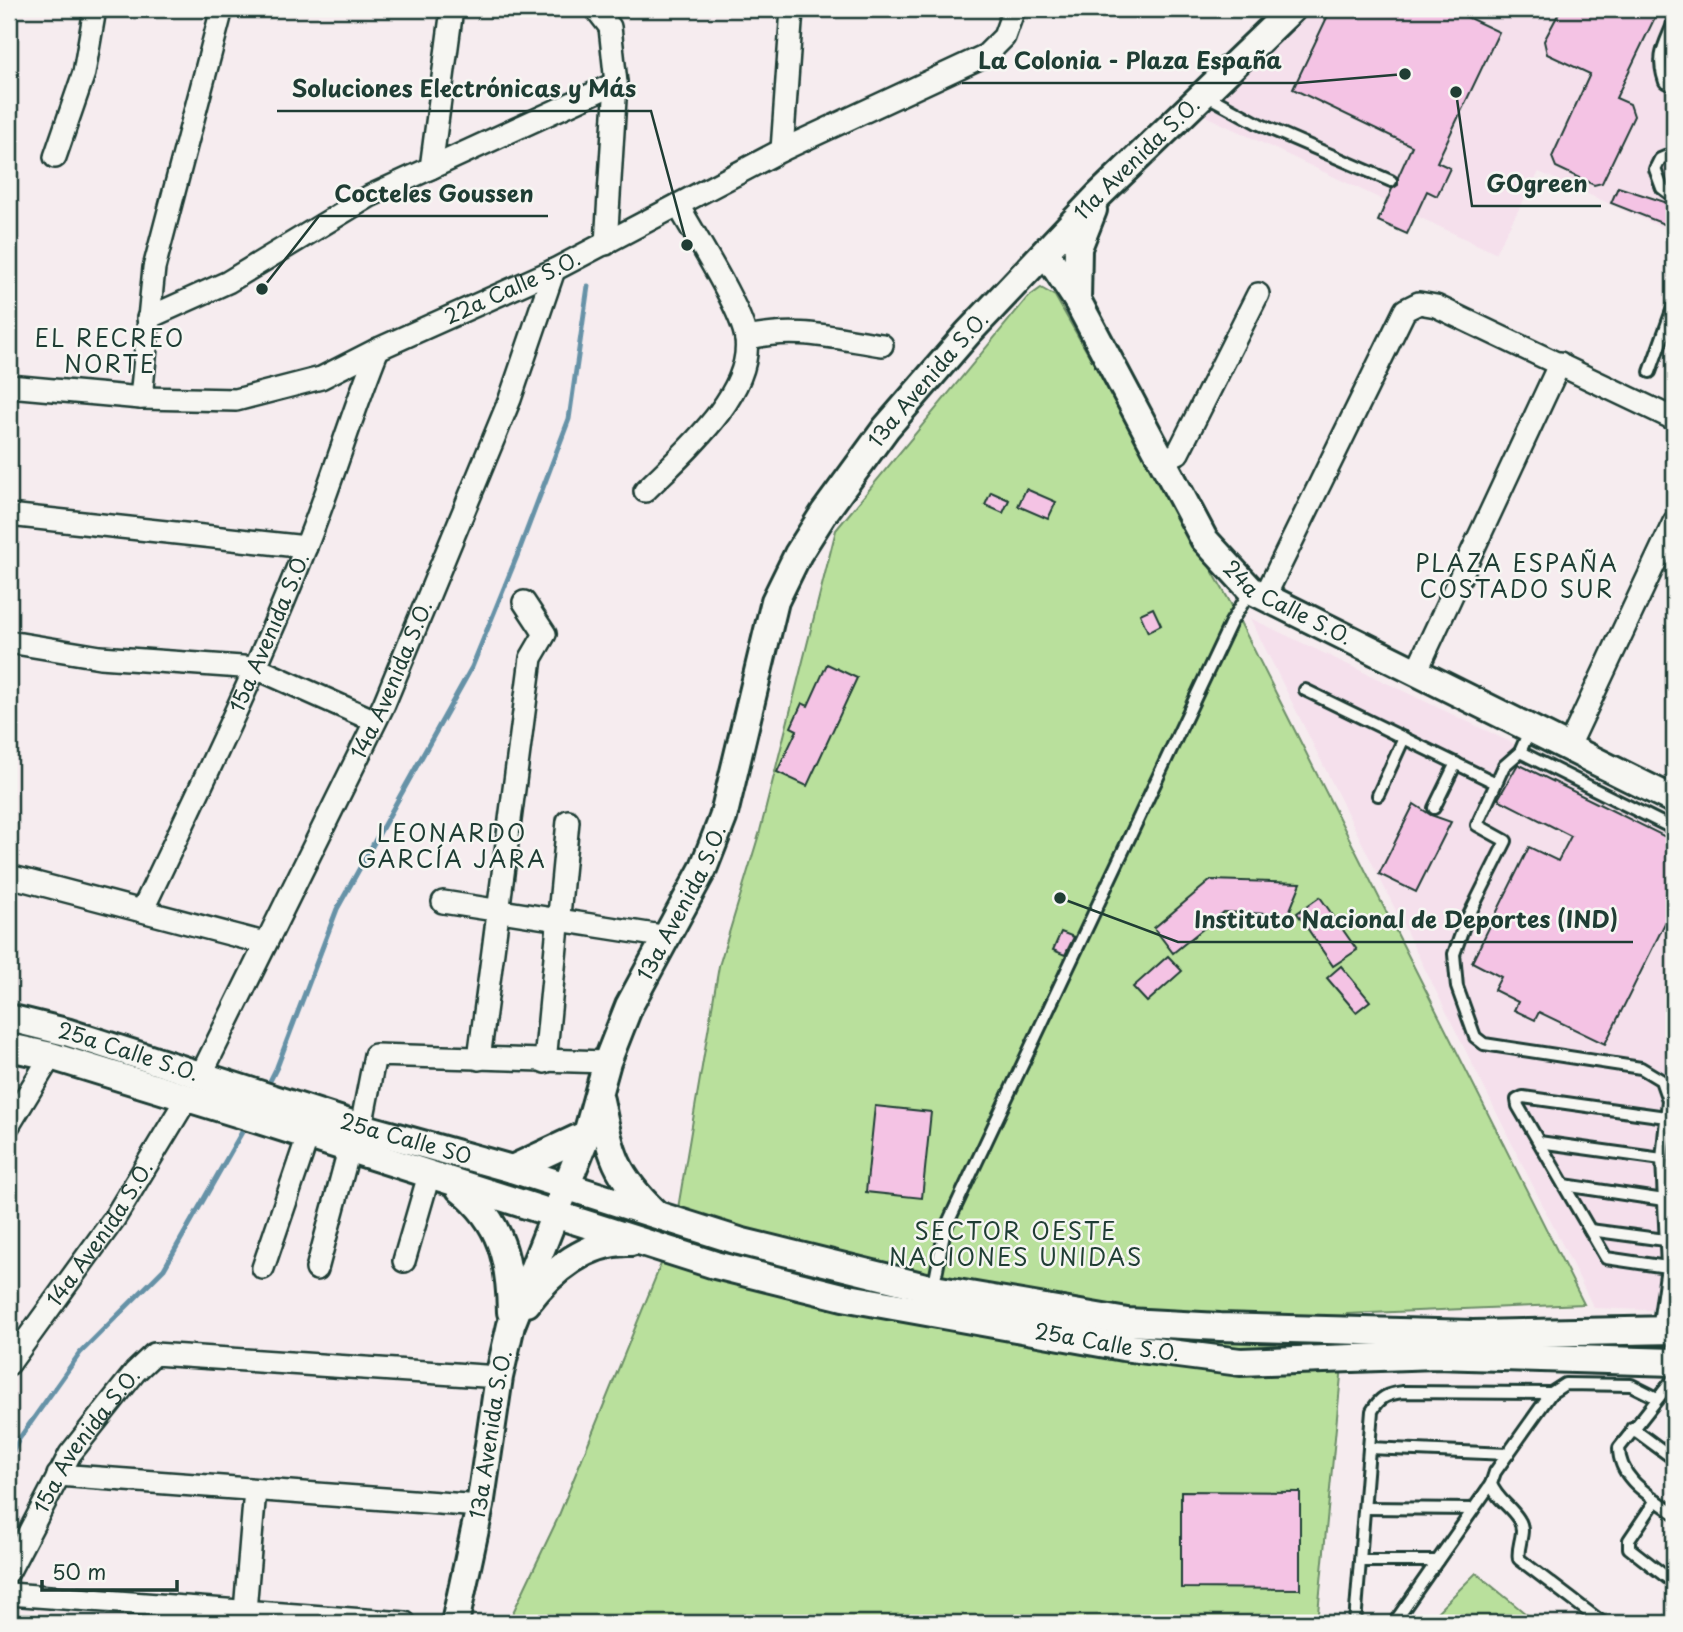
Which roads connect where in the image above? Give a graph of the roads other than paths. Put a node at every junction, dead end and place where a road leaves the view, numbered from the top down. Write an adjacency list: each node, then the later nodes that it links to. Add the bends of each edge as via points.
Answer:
1 (95, 9): 14 (street, via 84,73)
2 (222, 9): 26 (street, via 153,268)
3 (452, 9): 15 (street)
4 (596, 9): 9 (street, via 610,27)
5 (792, 9): 12 (street)
6 (1014, 9): 12 (street, 22a Calle S.O., via 1004,37 986,55)
7 (1292, 9): 11 (street, 11a Avenida S.O.)
8 (1674, 22): 10 (lane, via 1660,55 1665,82)
9 (615, 83): 15 (street); 20 (street)
10 (1674, 86)
11 (1204, 94): 16 (lane, via 1259,124); 17 (street, 11a Avenida S.O.)
12 (782, 150): 19 (street, 22a Calle S.O.)
13 (1674, 153): 18 (lane, via 1660,159 1655,169 1662,188)
14 (55, 158)
15 (430, 168): 26 (street, via 370,196 228,282)
16 (1391, 181)
17 (1099, 195): 21 (street, 11a Avenida S.O.); 24 (street, via 1078,248)
18 (1674, 197)
19 (678, 205): 20 (street, 22a Calle S.O.); 27 (street)
20 (606, 243): 22 (street, 22a Calle S.O.)
21 (1046, 253): 24 (street, 24a Calle S.O.); 62 (street, 13a Avenida S.O., via 894,418 798,554 775,601 723,818)
22 (554, 271): 29 (street, 22a Calle S.O.); 46 (street, 14a Avenida S.O., via 510,399)
23 (1258, 295): 35 (street, via 1178,453)
24 (1077, 300): 35 (street, 24a Calle S.O.)
25 (1674, 305): 31 (lane)
26 (149, 318): 33 (street)
27 (747, 339): 28 (street, via 797,331); 36 (street, via 738,383 717,416)
28 (882, 345)
29 (378, 349): 33 (street, 22a Calle S.O., via 321,378 236,400); 39 (street, 15a Avenida S.O.)
30 (1560, 363): 34 (street); 40 (street, via 1436,306 1419,303 1405,310); 44 (street)
31 (1650, 372)
32 (9, 386): 33 (street, 22a Calle S.O.)
33 (141, 398)
34 (1674, 419)
35 (1160, 461): 40 (street, 24a Calle S.O., via 1204,539)
36 (645, 491)
37 (9, 515): 39 (street)
38 (1674, 522): 49 (street)
39 (306, 547): 43 (street, 15a Avenida S.O.)
40 (1258, 593): 44 (street, 24a Calle S.O.); 97 (lane, via 1231,622 1000,1108 945,1229)
41 (524, 602): 60 (street, via 545,634 531,658)
42 (9, 642): 43 (street, via 100,657)
43 (256, 668): 46 (street); 59 (street, 15a Avenida S.O.)
44 (1416, 672): 48 (street, 24a Calle S.O.)
45 (1305, 690): 47 (lane)
46 (375, 721): 63 (street, 14a Avenida S.O.)
47 (1404, 738): 50 (lane); 52 (lane)
48 (1525, 740): 49 (street, 24a Calle S.O.); 51 (lane); 56 (lane)
49 (1568, 748): 53 (street, 24a Calle S.O.)
50 (1456, 763): 51 (lane); 54 (lane)
51 (1496, 783): 74 (lane, via 1477,825 1500,835 1506,847 1465,923 1454,954 1457,987 1475,1037 1484,1044 1641,1068 1661,1080)
52 (1378, 794)
53 (1674, 800)
54 (1434, 808)
55 (568, 821): 61 (street)
56 (1674, 829)
57 (9, 876): 59 (street)
58 (443, 902): 60 (street)
59 (144, 909): 63 (street)
60 (498, 911): 61 (street); 67 (street)
61 (559, 920): 62 (street); 68 (street)
62 (668, 937): 69 (street, 13a Avenida S.O., via 629,1006)
63 (264, 943): 70 (street, 14a Avenida S.O.)
64 (9, 1018): 70 (street, 25a Calle S.O.)
65 (9, 1047): 66 (street, 25a Calle S.O.)
66 (51, 1056): 71 (street, 25a Calle S.O.); 76 (street)
67 (479, 1059): 68 (street); 79 (street, via 375,1055)
68 (545, 1062): 69 (street)
69 (607, 1062): 72 (street, 13a Avenida S.O.)
70 (201, 1075): 73 (street, 25a Calle S.O.)
71 (187, 1098): 73 (street, 25a Calle S.O.); 102 (street, 14a Avenida S.O., via 114,1219)
72 (599, 1098): 77 (street, 13a Avenida S.O.); 88 (street, via 616,1165 629,1188)
73 (246, 1102): 75 (street, 25a Calle SO)
74 (1669, 1111): 80 (lane, via 1523,1097 1517,1100 1518,1106); 81 (lane)
75 (276, 1113): 78 (street, 25a Calle SO); 79 (street, 25a Calle SO)
76 (9, 1125)
77 (587, 1134): 82 (street); 85 (street, 13a Avenida S.O.)
78 (307, 1136): 79 (street, 25a Calle SO); 94 (street)
79 (355, 1138): 82 (street, 25a Calle SO); 83 (street, 25a Calle SO); 95 (street)
80 (1539, 1142): 81 (lane); 84 (lane)
81 (1662, 1158): 86 (lane)
82 (512, 1169): 85 (street, 25a Calle SO)
83 (440, 1178): 87 (street, 25a Calle SO); 92 (street); 98 (street, via 484,1211 500,1237 508,1261)
84 (1564, 1185): 86 (lane); 89 (lane)
85 (565, 1186): 87 (street, 13a Avenida S.O.); 88 (street, 25a Calle S.O.)
86 (1664, 1200): 90 (lane)
87 (553, 1215): 91 (street, 25a Calle S.O.); 98 (street, 13a Avenida S.O.)
88 (659, 1217): 97 (street, 25a Calle S.O.)
89 (1590, 1230): 90 (lane); 93 (lane, via 1610,1260)
90 (1665, 1240): 93 (lane)
91 (647, 1243): 97 (street, 25a Calle S.O., via 780,1283); 98 (street, via 611,1243 569,1262 540,1285)
92 (404, 1261)
93 (1667, 1266): 96 (lane)
94 (263, 1268)
95 (317, 1269)
96 (1669, 1293): 99 (lane)
97 (931, 1301): 100 (street, 25a Calle S.O.)
98 (511, 1325): 103 (street, 13a Avenida S.O.)
99 (1666, 1330): 100 (street, 25a Calle S.O.)
100 (1125, 1334): 101 (street, 25a Calle S.O., via 1240,1362 1436,1355)
101 (1674, 1362)
102 (9, 1364)
103 (499, 1377): 112 (street, 15a Avenida S.O., via 153,1354 70,1454); 116 (street, 13a Avenida S.O.)
104 (1674, 1378): 105 (lane)
105 (1670, 1391): 107 (lane)
106 (1551, 1393): 107 (lane, via 1566,1384 1614,1384 1631,1385); 109 (lane, via 1389,1394 1372,1411); 110 (lane)
107 (1657, 1398): 108 (lane)
108 (1632, 1428): 111 (lane); 115 (lane, via 1619,1448 1619,1460 1626,1477)
109 (1369, 1448): 110 (lane); 117 (lane)
110 (1508, 1454): 113 (lane)
111 (1674, 1459)
112 (58, 1475): 114 (street); 122 (street, 15a Avenida S.O.)
113 (1490, 1484): 118 (lane); 130 (lane, via 1495,1496 1519,1520 1519,1559)
114 (255, 1490): 116 (street); 125 (street)
115 (1656, 1500): 119 (lane); 123 (lane, via 1629,1540 1629,1548)
116 (480, 1506): 127 (street, 13a Avenida S.O.)
117 (1364, 1508): 118 (lane); 120 (lane)
118 (1474, 1509): 121 (lane)
119 (1674, 1513)
120 (1360, 1561): 121 (lane); 128 (lane)
121 (1437, 1561): 129 (lane)
122 (9, 1571)
123 (1674, 1583)
124 (9, 1594): 125 (street)
125 (245, 1617): 126 (street)
126 (405, 1623)
127 (455, 1623)
128 (1355, 1623)
129 (1394, 1623)
130 (1603, 1623)

